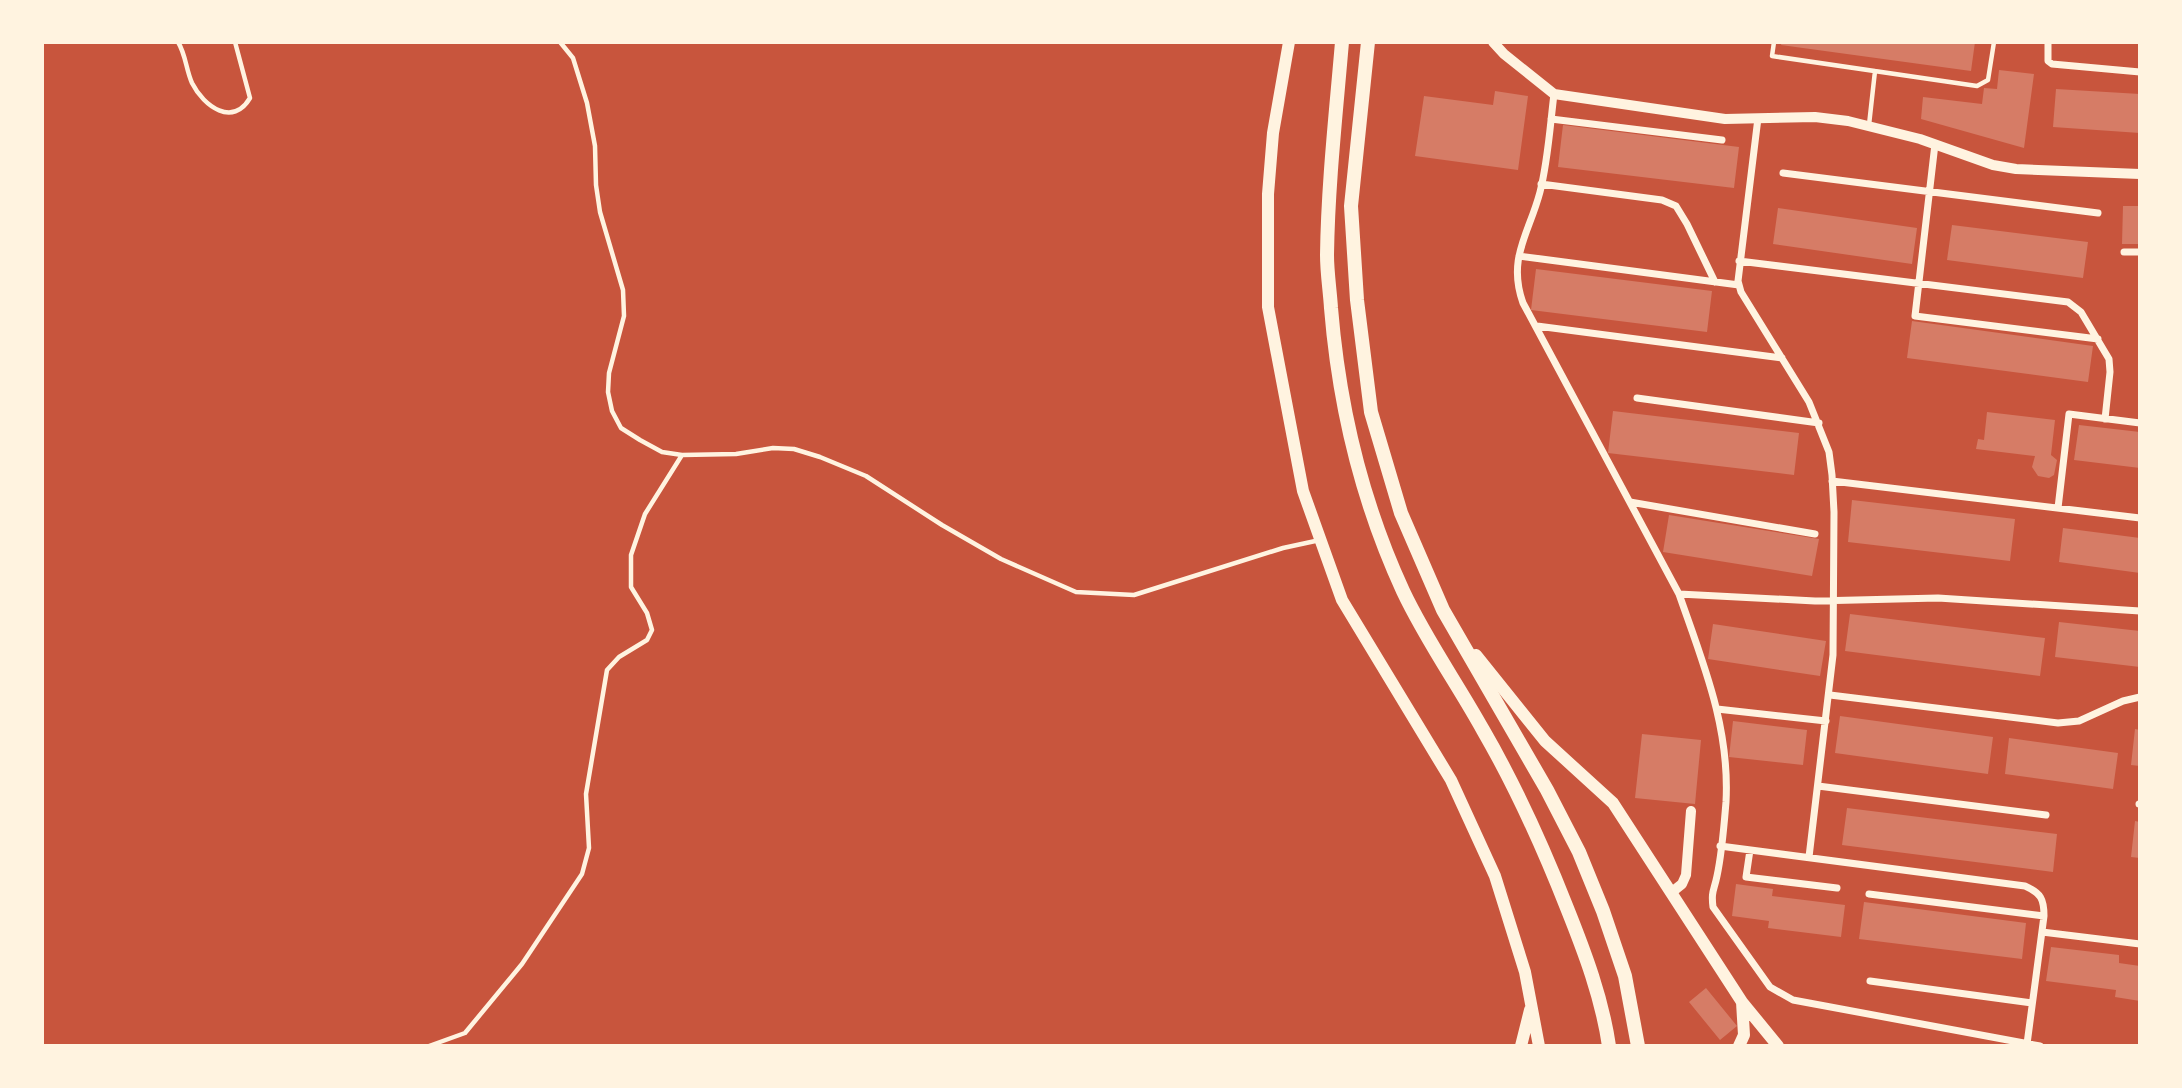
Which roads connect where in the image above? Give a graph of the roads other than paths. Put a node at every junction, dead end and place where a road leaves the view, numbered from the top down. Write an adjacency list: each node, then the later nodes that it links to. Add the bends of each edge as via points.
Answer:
1 (178, 42): 2 (lane, via 192,83 206,102 234,113 244,108 250,97)
2 (235, 42)
3 (560, 42): 38 (lane, via 573,58 587,103 600,212 623,290 624,316 609,373 612,411 621,428 640,440 662,452)
4 (1289, 42): 44 (main road, via 1268,194 1268,307 1304,491)
5 (1342, 42): 75 (highway, via 1327,257 1334,341 1352,446 1377,528 1404,593 1489,741 1550,865 1588,960)
6 (1368, 42): 46 (highway, via 1352,205 1369,399 1401,513)
7 (1493, 42): 13 (street)
8 (1774, 42): 11 (lane, via 1772,56)
9 (1994, 42): 11 (lane, via 1988,80 1977,86)
10 (2048, 42): 12 (street, via 2048,61 2053,64)
11 (1875, 71): 16 (lane)
12 (2140, 72)
13 (1554, 94): 14 (street, via 1725,119); 15 (street)
14 (1758, 118): 16 (street, via 1815,117); 27 (street)
15 (1551, 119): 17 (street); 21 (street)
16 (1868, 125): 18 (street)
17 (1722, 140)
18 (1935, 144): 20 (street, via 2016,169); 22 (street)
19 (1783, 173): 22 (street)
20 (2140, 174)
21 (1541, 184): 26 (street); 28 (street, via 1662,200 1676,206)
22 (1930, 192): 23 (street); 29 (street)
23 (2098, 213)
24 (2124, 252): 25 (street)
25 (2140, 252)
26 (1519, 256): 28 (street); 31 (street, via 1518,288)
27 (1739, 261): 29 (street); 30 (street)
28 (1715, 282): 30 (street)
29 (1919, 283): 32 (street, via 2068,302 2081,312); 32 (street, via 1915,316)
30 (1739, 285): 33 (street)
31 (1537, 326): 33 (street); 40 (street)
32 (2098, 340): 35 (street, via 2109,359)
33 (1782, 358): 36 (street)
34 (1637, 398): 36 (street)
35 (2105, 419): 37 (street); 41 (street, via 2069,414)
36 (1819, 423): 39 (street)
37 (2140, 423)
38 (682, 455): 44 (lane, via 774,448 820,457 866,476 1001,559 1076,592 1134,595); 71 (lane, via 645,514 631,555 631,587 652,630 647,640 607,670 586,794 589,848 582,874 522,964 465,1033)
39 (1832, 481): 41 (street); 47 (street)
40 (1630, 502): 43 (street); 45 (street)
41 (2058, 508): 42 (street)
42 (2140, 518)
43 (1815, 534)
44 (1321, 540): 66 (main road, via 1342,600 1451,780 1495,876)
45 (1679, 594): 47 (street); 51 (street)
46 (1437, 597): 60 (main road, via 1486,671 1545,741 1613,803); 76 (highway, via 1579,852 1625,976)
47 (1833, 601): 48 (street, via 1938,598); 49 (street)
48 (2140, 611)
49 (1829, 695): 50 (street, via 2058,723 2079,721); 52 (street)
50 (2140, 697)
51 (1717, 709): 52 (street); 56 (street, via 1726,755)
52 (1826, 721): 53 (street)
53 (1818, 786): 55 (street); 58 (street)
54 (1691, 811): 60 (street, via 1686,874)
55 (2046, 815)
56 (1720, 846): 57 (street); 70 (street, via 1711,892 1713,907 1770,987 1794,1000)
57 (1750, 850): 58 (street); 59 (street, via 1746,877)
58 (1809, 858): 62 (street, via 2025,886 2039,892)
59 (1837, 888)
60 (1672, 892): 67 (main road)
61 (1869, 894): 62 (street)
62 (2044, 916): 63 (street)
63 (2042, 932): 64 (street); 68 (street)
64 (2140, 944)
65 (1870, 981): 68 (street)
66 (1532, 1002): 69 (main road); 72 (main road)
67 (1742, 1002): 77 (main road, via 1745,1028); 78 (main road)
68 (2032, 1003): 70 (street)
69 (1536, 1028): 73 (main road); 74 (main road)
70 (2027, 1044): 79 (street)
71 (429, 1046)
72 (1521, 1046)
73 (1539, 1046)
74 (1545, 1046)
75 (1609, 1046)
76 (1638, 1046)
77 (1739, 1046)
78 (1778, 1046)
79 (2040, 1046)

